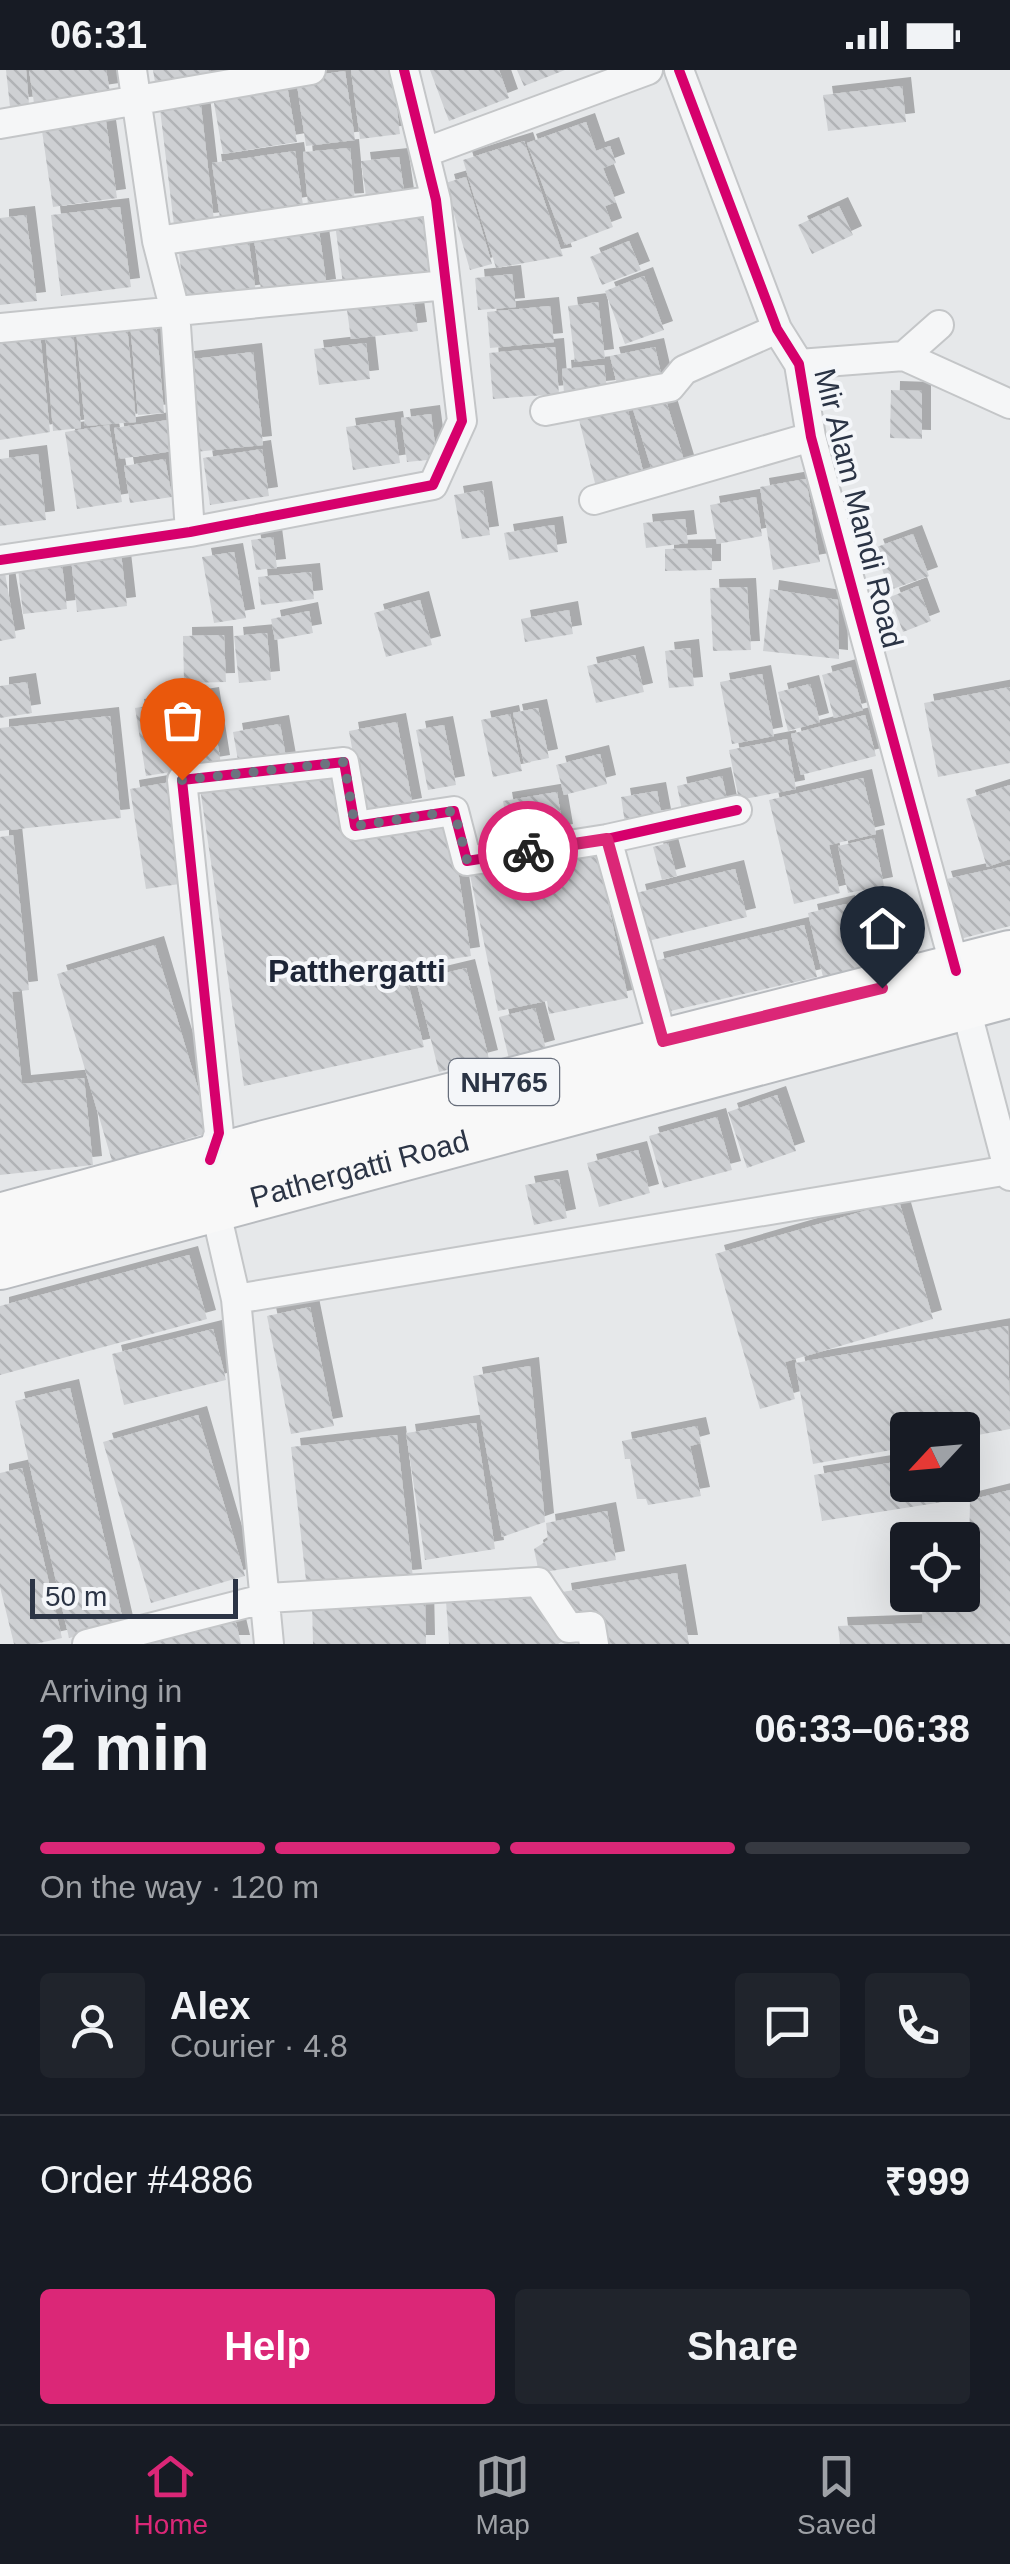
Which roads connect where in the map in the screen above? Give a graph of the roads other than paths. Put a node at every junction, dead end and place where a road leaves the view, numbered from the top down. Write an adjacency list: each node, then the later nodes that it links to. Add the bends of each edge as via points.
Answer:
1 (132, 70): 6 (street)
2 (311, 70): 6 (street)
3 (404, 70): 8 (street)
4 (648, 70): 8 (street)
5 (679, 70): 15 (street, Mir Alam Mandi Road)
6 (135, 103): 7 (street); 10 (street)
7 (0, 124)
8 (426, 152): 9 (street)
9 (436, 200): 10 (street); 11 (street)
10 (157, 241): 12 (street)
11 (446, 285): 12 (street); 22 (street, via 462,421 434,485)
12 (175, 310): 14 (street); 22 (street)
13 (939, 325): 16 (street)
14 (0, 328)
15 (777, 328): 17 (street, Mir Alam Mandi Road); 19 (street, via 684,370 670,387)
16 (904, 356): 17 (street); 18 (street)
17 (799, 364): 20 (street, Mir Alam Mandi Road)
18 (1010, 404)
19 (545, 411)
20 (811, 437): 21 (street); 27 (street, Mir Alam Mandi Road)
21 (594, 500)
22 (190, 532): 23 (street)
23 (0, 560)
24 (737, 810): 25 (street)
25 (607, 839): 29 (street); 30 (street, via 467,860 454,811 355,826 344,762 182,780 219,1133)
26 (1010, 955): 27 (highway, NH765)
27 (960, 988): 28 (highway, Pathergatti Road / NH765); 29 (highway, NH765); 31 (street, Mir Alam Mandi Road); 32 (highway, Pathergatti Road / NH765)
28 (1010, 993)
29 (663, 1041): 30 (highway, NH765)
30 (210, 1160): 33 (highway, NH765)
31 (1010, 1173): 35 (street)
32 (215, 1208): 34 (highway, Pathergatti Road / NH765); 35 (street)
33 (0, 1218)
34 (0, 1265)
35 (236, 1300): 36 (street)
36 (267, 1598): 37 (street); 38 (street); 39 (street, via 538,1582 568,1628 591,1626)
37 (87, 1644)
38 (269, 1644)
39 (594, 1644)

